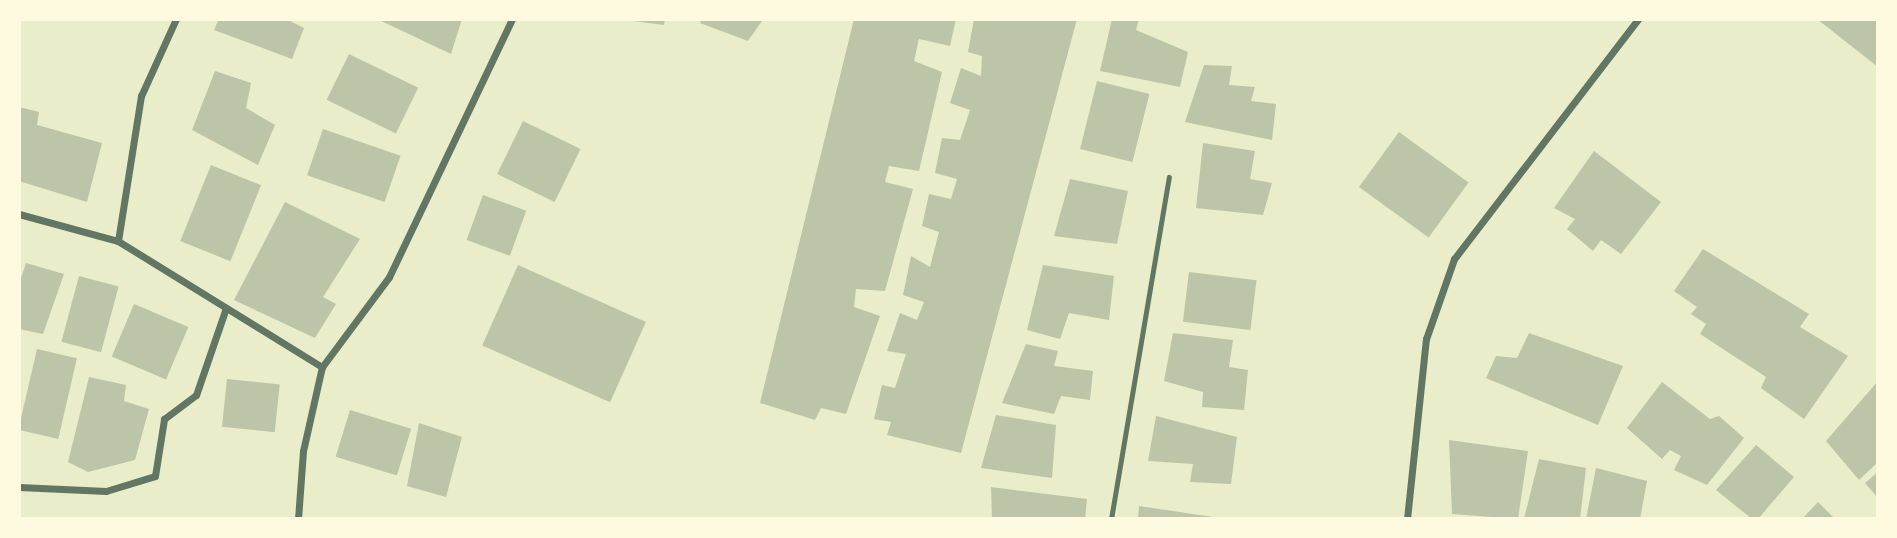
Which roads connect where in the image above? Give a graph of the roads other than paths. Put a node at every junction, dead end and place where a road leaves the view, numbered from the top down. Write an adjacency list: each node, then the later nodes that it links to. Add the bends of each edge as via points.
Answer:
1 (176, 19): 6 (street, via 141,96)
2 (512, 19): 8 (street, via 389,277)
3 (1638, 19): 12 (street, via 1454,259 1426,339)
4 (1169, 177): 11 (lane)
5 (19, 214): 6 (street)
6 (118, 241): 7 (street)
7 (226, 308): 8 (street); 9 (street, via 196,395 164,419 155,476 106,491)
8 (322, 367): 10 (street, via 303,451)
9 (19, 487)
10 (298, 519)
11 (1111, 519)
12 (1407, 519)

